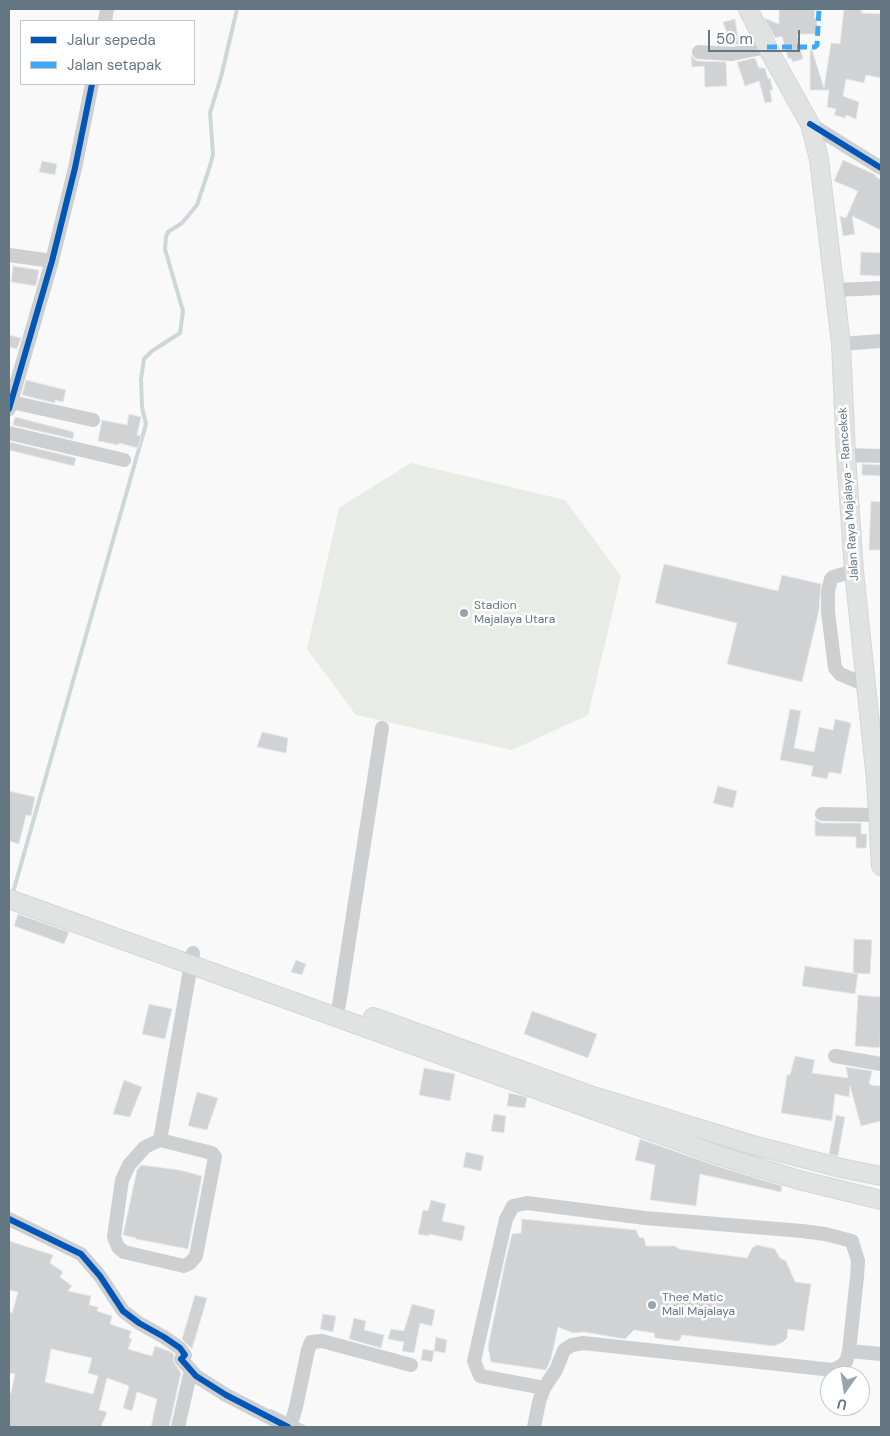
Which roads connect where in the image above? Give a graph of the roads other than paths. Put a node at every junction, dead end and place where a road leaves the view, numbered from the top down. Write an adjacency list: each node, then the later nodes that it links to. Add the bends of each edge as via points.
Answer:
1 (748, 9): 2 (main road, Jalan Raya Majalaya - Rancekek)
2 (767, 47): 3 (street, via 732,54); 5 (main road, Jalan Raya Majalaya - Rancekek)
3 (699, 52)
4 (92, 85): 8 (street)
5 (810, 124): 6 (street); 10 (main road, Jalan Raya Majalaya - Rancekek, via 819,160)
6 (881, 168)
7 (9, 255): 8 (street)
8 (52, 261): 13 (street)
9 (881, 288): 10 (street)
10 (835, 290): 12 (main road, Jalan Raya Majalaya - Rancekek)
11 (881, 341): 12 (street)
12 (841, 344): 16 (main road, Jalan Raya Majalaya - Rancekek)
13 (10, 405): 14 (street)
14 (94, 420)
15 (9, 433): 18 (street)
16 (846, 455): 17 (street); 19 (main road, Jalan Raya Majalaya - Rancekek)
17 (881, 456)
18 (124, 460)
19 (854, 571): 20 (main road, Jalan Raya Majalaya - Rancekek); 20 (street, via 831,579 828,612 835,668 840,674)
20 (866, 685): 23 (main road, Jalan Raya Majalaya - Rancekek)
21 (382, 728): 28 (street)
22 (822, 814): 23 (street)
23 (878, 815): 24 (main road, Jalan Raya Majalaya - Rancekek)
24 (881, 866)
25 (9, 890): 27 (main road, via 74,911)
26 (9, 900): 27 (main road)
27 (192, 959): 28 (main road); 31 (street); 33 (main road, via 721,1156)
28 (339, 1005): 32 (main road, via 590,1095 753,1145)
29 (835, 1056): 30 (street)
30 (881, 1064)
31 (160, 1140): 31 (street, via 145,1147 129,1165 122,1180 114,1237 124,1252 184,1266 196,1256 215,1157 212,1153)
32 (881, 1176)
33 (881, 1200)
34 (9, 1219): 38 (street, via 81,1254 123,1311 180,1348 185,1355 181,1359)
35 (849, 1351): 36 (street); 39 (street, via 846,1362 833,1370 583,1343 564,1350); 39 (street, via 858,1261 852,1241 802,1231 645,1218 527,1203 513,1206 506,1218 474,1360 480,1376)
36 (881, 1354)
37 (412, 1365): 40 (street, via 322,1341 311,1342)
38 (191, 1370): 40 (street, via 226,1395); 41 (street)
39 (544, 1388): 42 (street)
40 (290, 1426)
41 (178, 1427)
42 (534, 1427)

